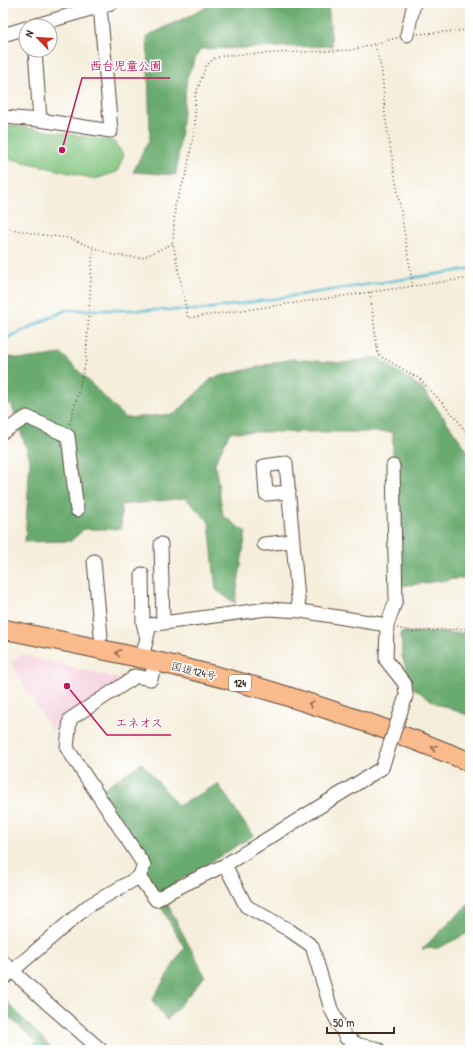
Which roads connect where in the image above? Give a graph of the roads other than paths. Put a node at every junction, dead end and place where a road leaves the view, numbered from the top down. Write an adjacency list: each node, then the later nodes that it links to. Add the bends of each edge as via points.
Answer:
1 (414, 3): 6 (street)
2 (106, 5): 3 (street); 9 (street, via 111,131)
3 (58, 19)
4 (18, 30): 5 (street)
5 (3, 35)
6 (407, 35)
7 (36, 58): 9 (street)
8 (4, 119): 9 (street)
9 (40, 120)
10 (3, 432): 13 (street, via 27,416 68,436)
11 (393, 466): 22 (street, via 396,600)
12 (289, 492): 14 (street)
13 (77, 510)
14 (293, 542): 16 (street); 19 (street)
15 (161, 544): 21 (street)
16 (264, 544)
17 (94, 561): 24 (street)
18 (142, 574): 25 (street)
19 (299, 610): 21 (street, via 267,609); 22 (street)
20 (3, 616): 24 (highway, 国道124号 / 124)
21 (163, 623): 25 (street, via 150,625)
22 (387, 625): 28 (street, bridge, via 386,660 405,684 406,696 382,768)
23 (3, 629): 25 (highway, 国道124号 / 124, one-way to 23)
24 (100, 636): 25 (highway, 国道124号 / 124)
25 (147, 651): 26 (highway, 国道124号 / 124, via 215,662 337,699); 27 (highway, 国道124号 / 124, one-way to 25, via 332,711); 29 (street, via 150,679 134,676 70,719 67,748 144,864)
26 (470, 748)
27 (470, 762)
28 (225, 865): 29 (street, via 156,900); 32 (street, via 246,906 312,946 331,1009 346,1038 359,1046)
29 (138, 877): 30 (street, via 88,906)
30 (6, 970): 31 (street)
31 (101, 1050)
32 (379, 1050)

